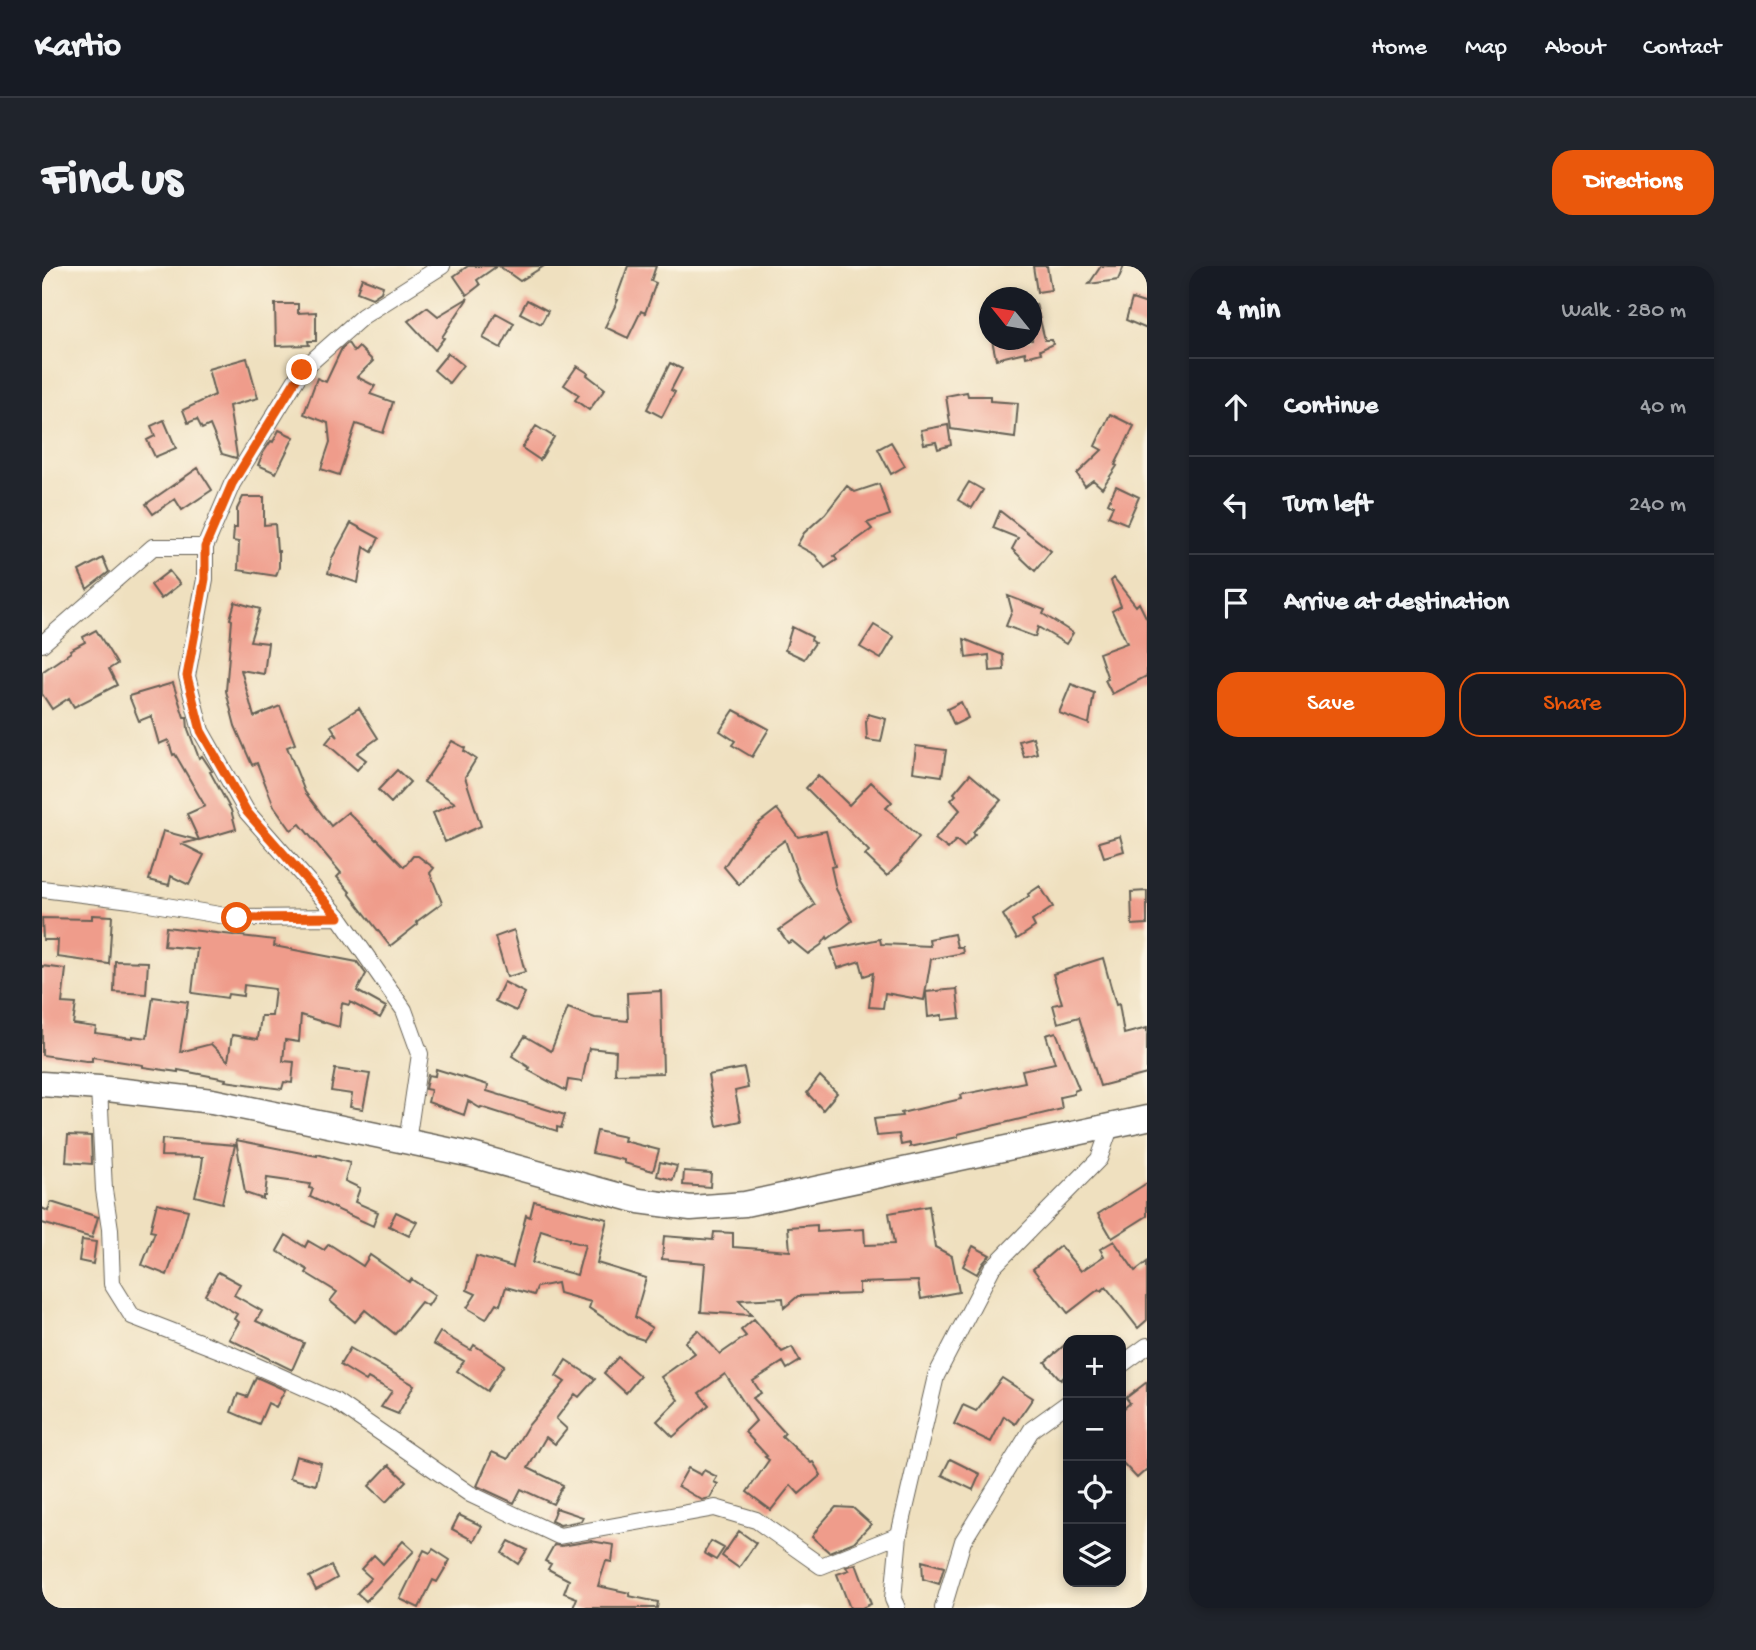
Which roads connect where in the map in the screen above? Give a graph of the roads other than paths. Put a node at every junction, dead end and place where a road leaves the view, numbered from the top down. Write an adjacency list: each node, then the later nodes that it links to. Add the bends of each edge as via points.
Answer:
1 (442, 266): 2 (street, via 363,316 302,370 232,484)
2 (205, 547): 3 (street, via 153,547); 5 (street, via 205,579 187,676 201,731 247,812)
3 (42, 644)
4 (42, 889): 5 (street, via 237,918)
5 (339, 917): 10 (street, via 404,1010 420,1054)
6 (42, 1084): 7 (highway)
7 (99, 1088): 10 (highway, via 212,1101); 14 (street, via 112,1284 132,1316 335,1401 470,1494 559,1536 715,1508 756,1520 821,1566)
8 (1147, 1118): 9 (highway)
9 (1111, 1125): 10 (highway, via 745,1204 691,1208 639,1201); 14 (street, via 1099,1159 992,1268 936,1376)
10 (407, 1142)
11 (1147, 1346): 12 (street)
12 (1126, 1361)
13 (1063, 1407): 16 (street, via 1032,1429 963,1541)
14 (899, 1535): 15 (street, via 893,1599)
15 (897, 1608)
16 (943, 1608)

